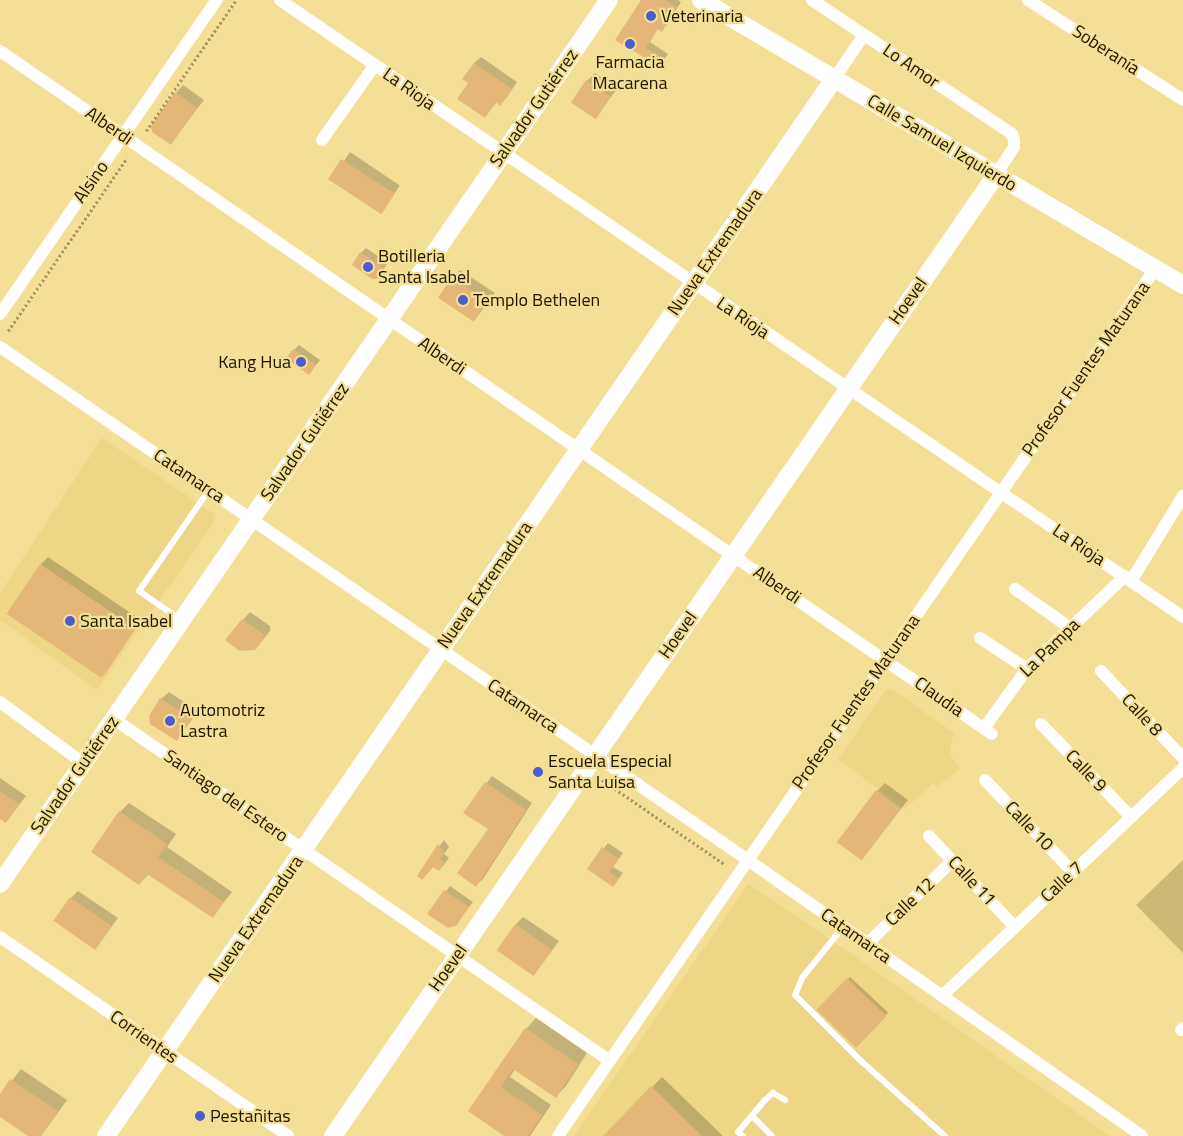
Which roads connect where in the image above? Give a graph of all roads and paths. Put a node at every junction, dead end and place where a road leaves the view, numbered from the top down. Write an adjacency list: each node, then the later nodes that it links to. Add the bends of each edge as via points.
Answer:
1 (217, 0): 15 (street, Alsino)
2 (236, 0): 13 (path)
3 (280, 0): 10 (street, La Rioja)
4 (609, 0): 17 (street, Salvador Gutiérrez)
5 (701, 0): 11 (street, Calle Samuel Izquierdo)
6 (812, 0): 8 (street, Lo Amor)
7 (1028, 0): 12 (street, Soberanía)
8 (864, 35): 11 (street, Nueva Extremadura); 14 (street, Lo Amor)
9 (0, 52): 15 (street, Alberdi)
10 (375, 65): 16 (street); 17 (street, La Rioja)
11 (834, 79): 19 (street, Calle Samuel Izquierdo); 21 (street, Nueva Extremadura)
12 (1183, 100)
13 (146, 131)
14 (1009, 132): 19 (street, Hoevel, via 1014,147)
15 (124, 136): 23 (street, Alsino); 24 (street, Alberdi)
16 (322, 140)
17 (503, 154): 21 (street, La Rioja); 24 (street, Salvador Gutiérrez)
18 (127, 158): 25 (path)
19 (996, 174): 20 (street, Calle Samuel Izquierdo); 27 (street, Hoevel)
20 (1155, 269): 22 (street, Calle Samuel Izquierdo); 30 (street, Profesor Fuentes Maturana)
21 (693, 284): 27 (street, La Rioja); 28 (street, Nueva Extremadura)
22 (1183, 285)
23 (0, 314)
24 (389, 319): 28 (street, Alberdi); 32 (street, Salvador Gutiérrez)
25 (8, 331)
26 (0, 347): 29 (street, Catamarca)
27 (848, 389): 30 (street, La Rioja); 33 (street, Hoevel)
28 (579, 450): 33 (street, Alberdi); 40 (street, Nueva Extremadura)
29 (209, 490): 32 (street, Catamarca); 37 (lane, via 140,591)
30 (1001, 492): 34 (street, La Rioja); 41 (street, Profesor Fuentes Maturana)
31 (1183, 496): 34 (street, La Pampa)
32 (251, 519): 37 (street, Salvador Gutiérrez); 40 (street, Catamarca)
33 (734, 555): 41 (street, Alberdi); 48 (street, Hoevel)
34 (1128, 578): 36 (street, La Rioja); 38 (street, La Pampa)
35 (1015, 590): 38 (street)
36 (1183, 616)
37 (182, 620): 45 (street, Salvador Gutiérrez)
38 (1070, 628): 42 (street, La Pampa)
39 (980, 638): 42 (street)
40 (441, 650): 48 (street, Catamarca); 56 (street, Nueva Extremadura)
41 (886, 660): 47 (street, Claudia); 57 (street, Profesor Fuentes Maturana)
42 (1027, 669): 47 (street, La Pampa)
43 (1101, 672): 49 (street, Calle 8)
44 (0, 702): 50 (street)
45 (114, 719): 50 (street, Salvador Gutiérrez); 56 (street, Santiago del Estero)
46 (1041, 724): 54 (street, Calle 9)
47 (988, 731)
48 (595, 756): 57 (street, Catamarca); 66 (street, Hoevel)
49 (1183, 758)
50 (83, 763): 61 (street, Salvador Gutiérrez)
51 (1183, 768): 54 (street, Calle 7)
52 (598, 778): 59 (path)
53 (985, 780): 60 (street, Calle 10)
54 (1131, 817): 60 (street, Calle 7)
55 (929, 836): 58 (street, Calle 11)
56 (304, 850): 66 (street, Santiago del Estero); 68 (street, Nueva Extremadura)
57 (748, 860): 62 (street, Catamarca); 69 (street, Profesor Fuentes Maturana)
58 (952, 861): 63 (street, Calle 11); 65 (street, Calle 12)
59 (724, 864)
60 (1073, 872): 63 (street, Calle 7)
61 (0, 884)
62 (843, 927): 65 (street, Catamarca); 78 (lane, via 802,978 795,995 861,1061)
63 (1015, 927): 67 (street, Calle 7)
64 (0, 937): 68 (street, Corrientes)
65 (867, 944): 67 (street, Catamarca)
66 (457, 956): 69 (street, Santiago del Estero); 74 (street, Hoevel)
67 (942, 996): 79 (street, Catamarca)
68 (165, 1051): 72 (street, Nueva Extremadura); 73 (street, Corrientes)
69 (610, 1060): 75 (street, Profesor Fuentes Maturana)
70 (785, 1100): 71 (lane, via 773,1093)
71 (752, 1116): 76 (lane, via 738,1132); 77 (lane)
72 (106, 1136)
73 (288, 1136)
74 (332, 1136)
75 (558, 1136)
76 (743, 1136)
77 (772, 1136)
78 (945, 1136)
79 (1142, 1136)

